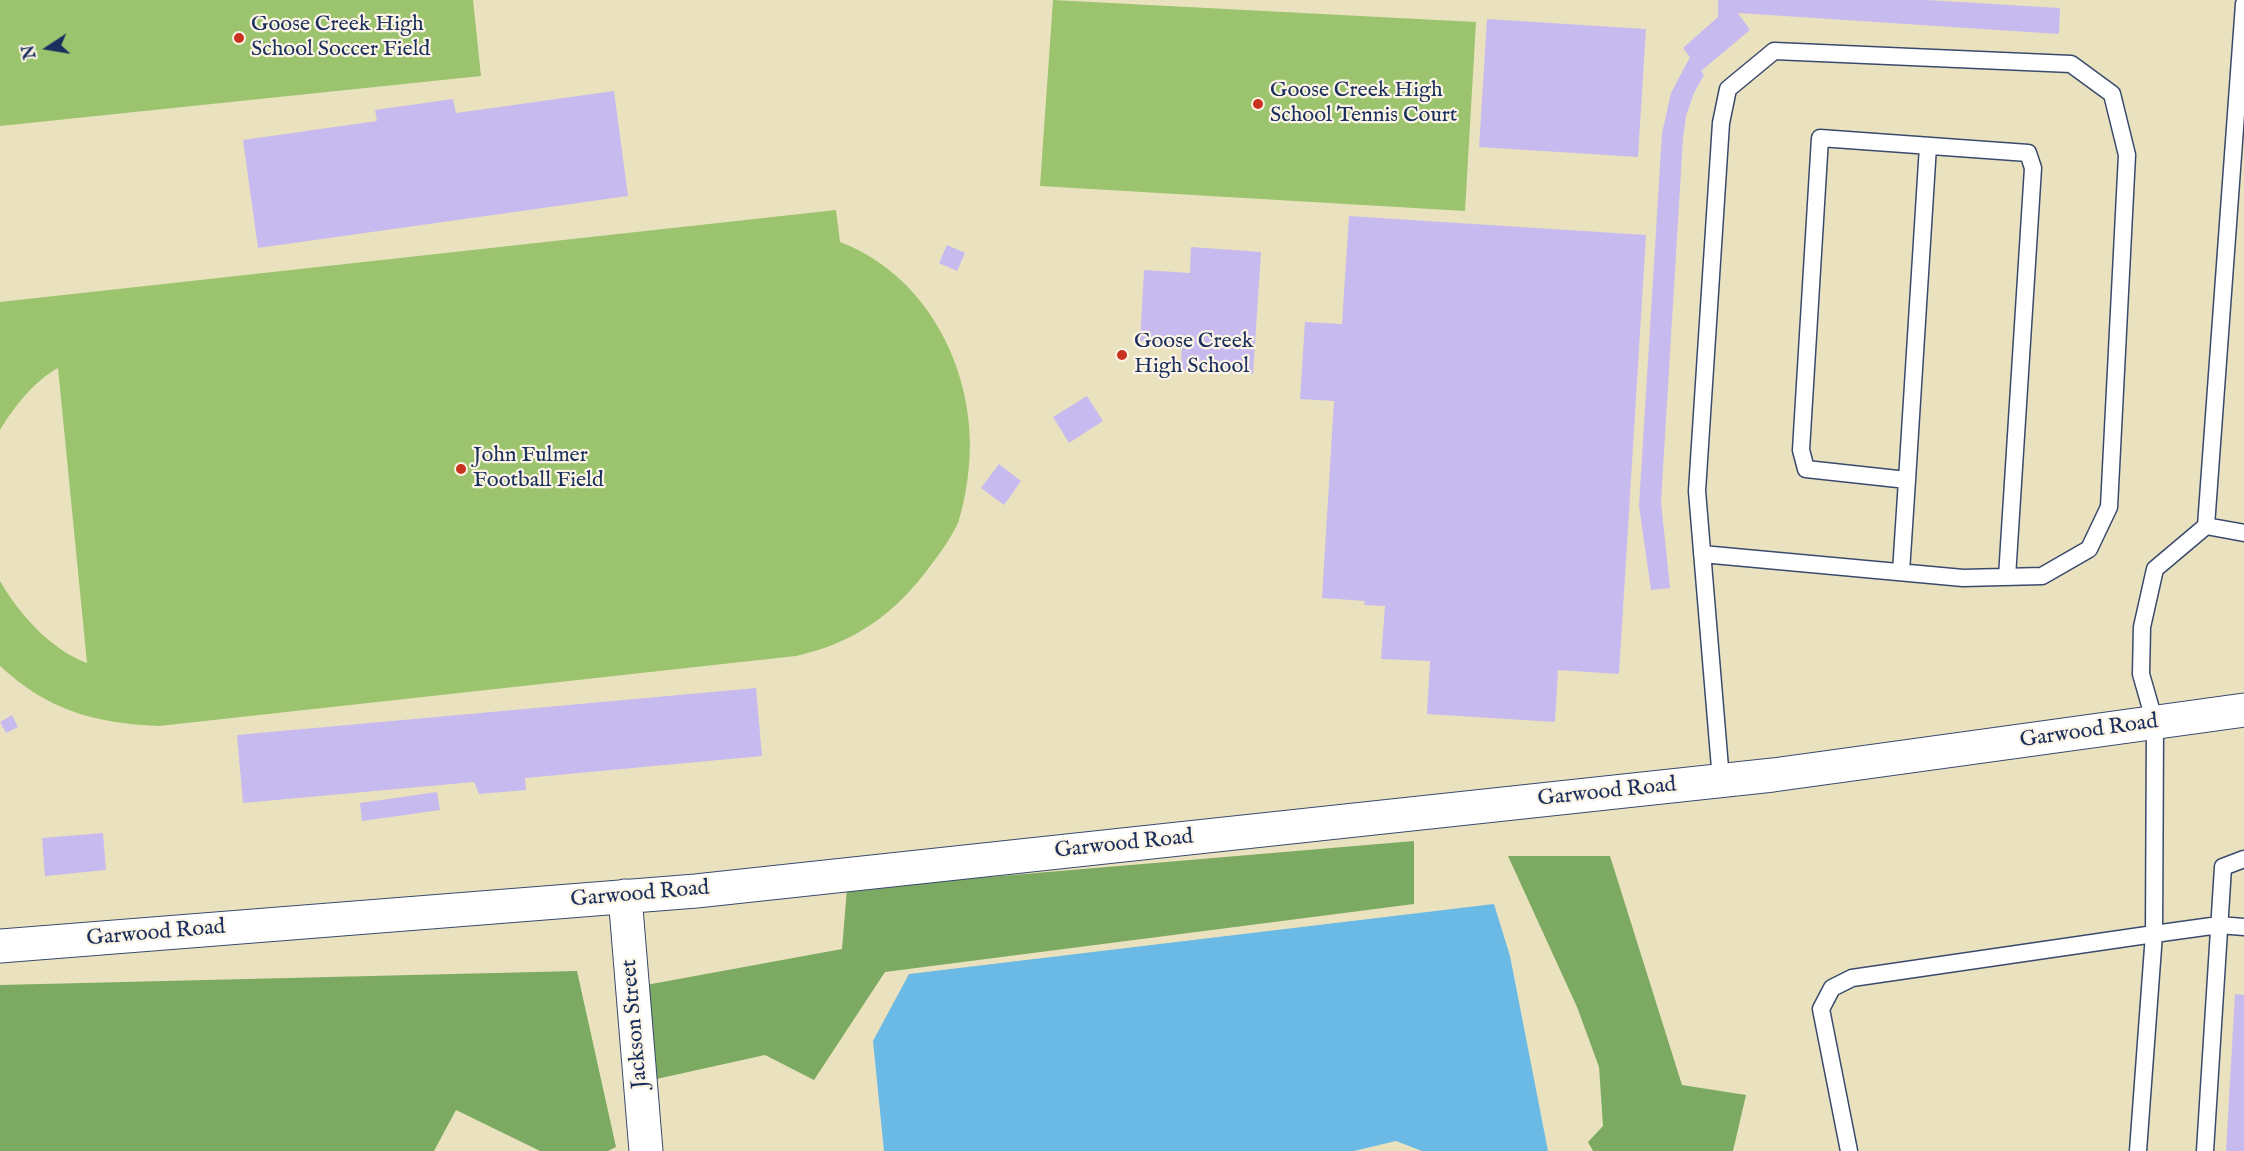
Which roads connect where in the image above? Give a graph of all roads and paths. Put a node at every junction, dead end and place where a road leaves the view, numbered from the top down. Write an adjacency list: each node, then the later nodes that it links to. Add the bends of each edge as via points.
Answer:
1 (2244, 4): 4 (lane)
2 (1928, 146): 3 (lane); 3 (lane, via 1820,138 1801,438 1806,469); 8 (lane, via 2028,153 2032,168)
3 (1907, 480): 7 (lane)
4 (2206, 526): 5 (lane); 10 (lane, via 2155,569 2142,627 2141,674)
5 (2244, 533)
6 (1702, 554): 7 (lane); 8 (lane, via 1697,491 1721,123 1728,89 1774,51 2071,64 2112,94 2127,155 2109,507 2089,549 2042,576); 11 (lane)
7 (1901, 572): 8 (lane, via 1963,578)
8 (2007, 577)
9 (2244, 711): 10 (street, Garwood Road)
10 (2155, 723): 11 (street, Garwood Road); 16 (lane)
11 (1720, 780): 13 (street, Garwood Road)
12 (2244, 859): 14 (lane, via 2223,867)
13 (625, 896): 17 (street, Garwood Road); 18 (street, Jackson Street)
14 (2219, 925): 15 (lane); 16 (lane); 21 (lane)
15 (2244, 927)
16 (2154, 934): 19 (lane, via 1852,978 1832,988 1821,1009); 20 (lane)
17 (0, 946)
18 (646, 1151)
19 (1849, 1151)
20 (2138, 1151)
21 (2205, 1151)

